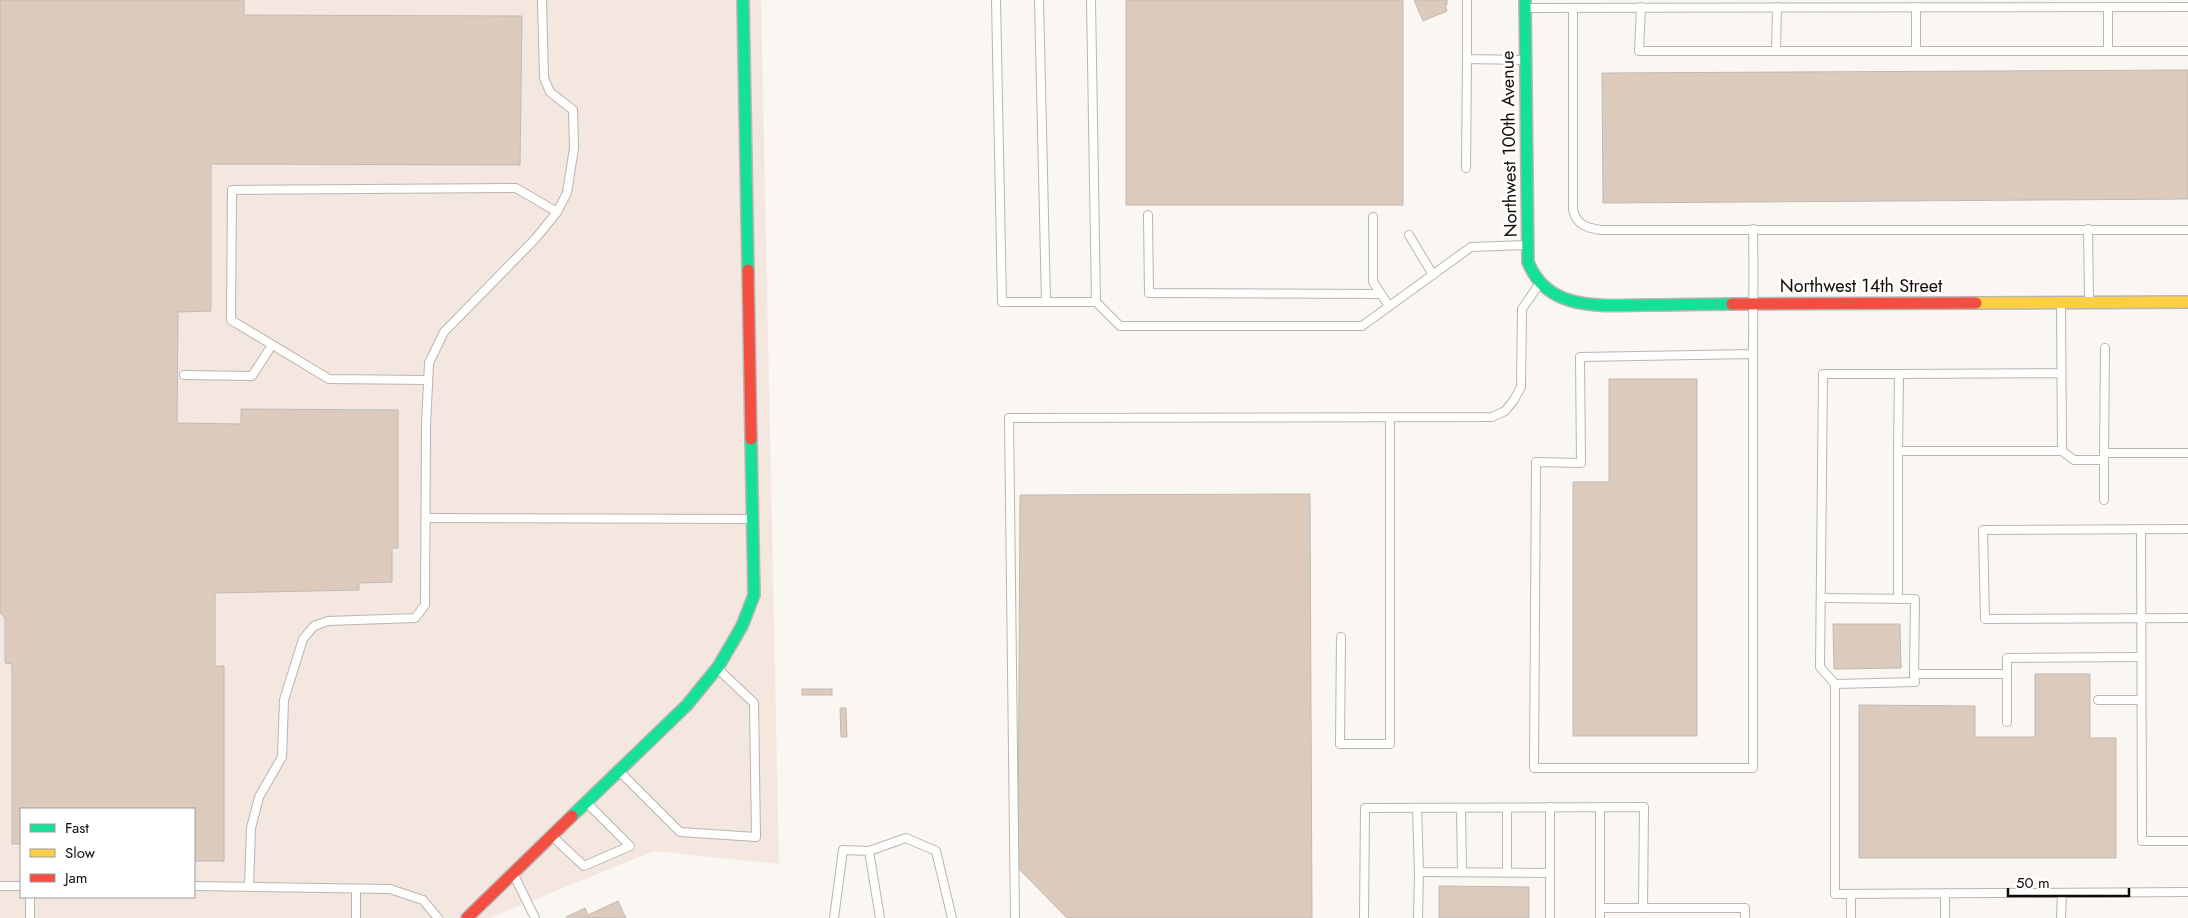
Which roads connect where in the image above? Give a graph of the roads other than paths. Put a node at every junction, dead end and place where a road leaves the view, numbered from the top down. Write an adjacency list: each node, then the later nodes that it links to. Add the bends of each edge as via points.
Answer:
1 (542, 0): 21 (lane, via 544,78 550,92 573,110 574,148 567,193)
2 (743, 0): 53 (street)
3 (996, 0): 32 (lane, via 1002,302)
4 (1039, 0): 32 (lane)
5 (1091, 0): 33 (lane)
6 (1467, 0): 18 (lane)
7 (1525, 4): 13 (lane); 19 (street, Northwest 100th Avenue)
8 (1640, 7): 9 (lane); 13 (lane); 14 (lane, via 1639,51)
9 (1777, 7): 10 (lane); 14 (lane)
10 (1916, 7): 11 (lane); 15 (lane)
11 (2108, 7): 12 (lane); 16 (lane)
12 (2188, 7)
13 (1574, 8): 25 (lane, via 1573,209 1579,223 1601,230)
14 (1776, 51): 15 (lane)
15 (1916, 51): 16 (lane)
16 (2108, 51): 17 (lane)
17 (2188, 51)
18 (1467, 59): 19 (lane); 20 (lane)
19 (1526, 60): 28 (street, Northwest 100th Avenue)
20 (1466, 168)
21 (557, 212): 39 (lane, via 516,188 232,190 230,320); 45 (lane, via 536,238 444,332 430,362)
22 (1148, 215): 31 (lane, via 1149,292)
23 (1373, 217): 31 (lane, via 1373,282)
24 (2088, 229): 25 (lane); 26 (lane); 34 (lane)
25 (1753, 230): 37 (lane)
26 (2188, 230)
27 (1409, 235): 29 (lane)
28 (1528, 245): 29 (lane, via 1472,247); 30 (street, Northwest 100th Avenue, via 1528,262 1532,275)
29 (1433, 274): 38 (lane)
30 (1540, 284): 37 (street, Northwest 14th Street, via 1562,299 1585,305); 46 (lane, via 1522,309 1520,387 1504,410 1492,417)
31 (1381, 294): 38 (lane)
32 (1046, 302): 33 (lane)
33 (1096, 302): 38 (lane, via 1120,326 1362,326)
34 (2089, 302): 35 (street, Northwest 14th Street); 36 (street, Northwest 14th Street)
35 (2188, 302)
36 (2061, 303): 37 (street, Northwest 14th Street); 42 (lane)
37 (1753, 304): 41 (lane)
38 (1389, 306)
39 (272, 345): 44 (lane, via 252,376); 45 (lane, via 329,379)
40 (2105, 348): 50 (lane)
41 (1753, 354): 41 (lane, via 1753,768 1534,768 1536,462 1580,463 1580,357)
42 (2061, 373): 43 (lane); 48 (lane)
43 (1899, 374): 47 (lane); 56 (lane, via 1823,374)
44 (184, 375)
45 (427, 380): 52 (lane)
46 (1390, 418): 60 (lane, via 1390,744 1340,744); 104 (lane, via 1009,418)
47 (1898, 451): 48 (lane); 57 (lane)
48 (2062, 451): 50 (lane, via 2074,460)
49 (2188, 453): 50 (lane)
50 (2104, 457): 51 (lane)
51 (2104, 500)
52 (426, 518): 53 (lane); 87 (lane, via 425,605 415,618 328,621 314,626 303,639 284,700 282,757 260,797 252,828)
53 (752, 519): 62 (street, via 754,595 747,617)
54 (2141, 529): 55 (lane); 58 (lane); 58 (lane, via 1983,530 1985,619)
55 (2188, 529)
56 (1821, 598): 57 (lane); 65 (lane, via 1820,667)
57 (1898, 599): 63 (lane, via 1915,599)
58 (2141, 618): 59 (lane); 61 (lane)
59 (2188, 618)
60 (1341, 637)
61 (2142, 657): 64 (lane, via 2007,658); 67 (lane)
62 (718, 669): 69 (street, via 687,705); 69 (lane, via 754,703 756,837 680,832)
63 (1914, 674): 64 (lane); 65 (lane, via 1915,682)
64 (2007, 674): 68 (lane)
65 (1835, 684): 92 (lane, via 1835,894)
66 (2098, 700): 67 (lane)
67 (2142, 700): 77 (lane, via 2142,841)
68 (2007, 722)
69 (619, 771): 70 (street)
70 (586, 802): 76 (street); 76 (lane, via 630,846 584,866)
71 (1550, 807): 72 (lane); 75 (lane); 83 (lane)
72 (1600, 807): 94 (lane); 95 (lane, via 1644,807)
73 (1417, 808): 74 (lane); 79 (lane); 105 (lane, via 1365,808)
74 (1461, 808): 75 (lane); 80 (lane)
75 (1507, 808): 81 (lane)
76 (552, 836): 82 (street)
77 (2188, 841)
78 (869, 851): 101 (lane, via 844,850); 102 (lane); 103 (lane, via 906,838 936,851)
79 (1418, 872): 80 (lane); 106 (lane)
80 (1462, 872): 81 (lane)
81 (1507, 872): 83 (lane)
82 (513, 873): 99 (street); 100 (lane)
83 (1550, 873): 107 (lane)
84 (0, 886): 85 (lane)
85 (20, 886)
86 (195, 886): 87 (lane)
87 (250, 886): 88 (lane)
88 (356, 888): 97 (lane); 98 (lane, via 390,889 423,900)
89 (2188, 892): 91 (lane)
90 (1945, 893): 91 (lane); 92 (lane); 111 (lane)
91 (2062, 893): 112 (lane)
92 (1851, 894): 110 (lane)
93 (30, 898): 96 (lane)
94 (1600, 908): 95 (lane); 108 (lane)
95 (1643, 908): 109 (lane, via 1745,908)
96 (30, 918)
97 (356, 918)
98 (438, 918)
99 (467, 918)
100 (535, 918)
101 (834, 918)
102 (880, 918)
103 (952, 918)
104 (1015, 918)
105 (1364, 918)
106 (1418, 918)
107 (1550, 918)
108 (1600, 918)
109 (1745, 918)
110 (1851, 918)
111 (1945, 918)
112 (2062, 918)

